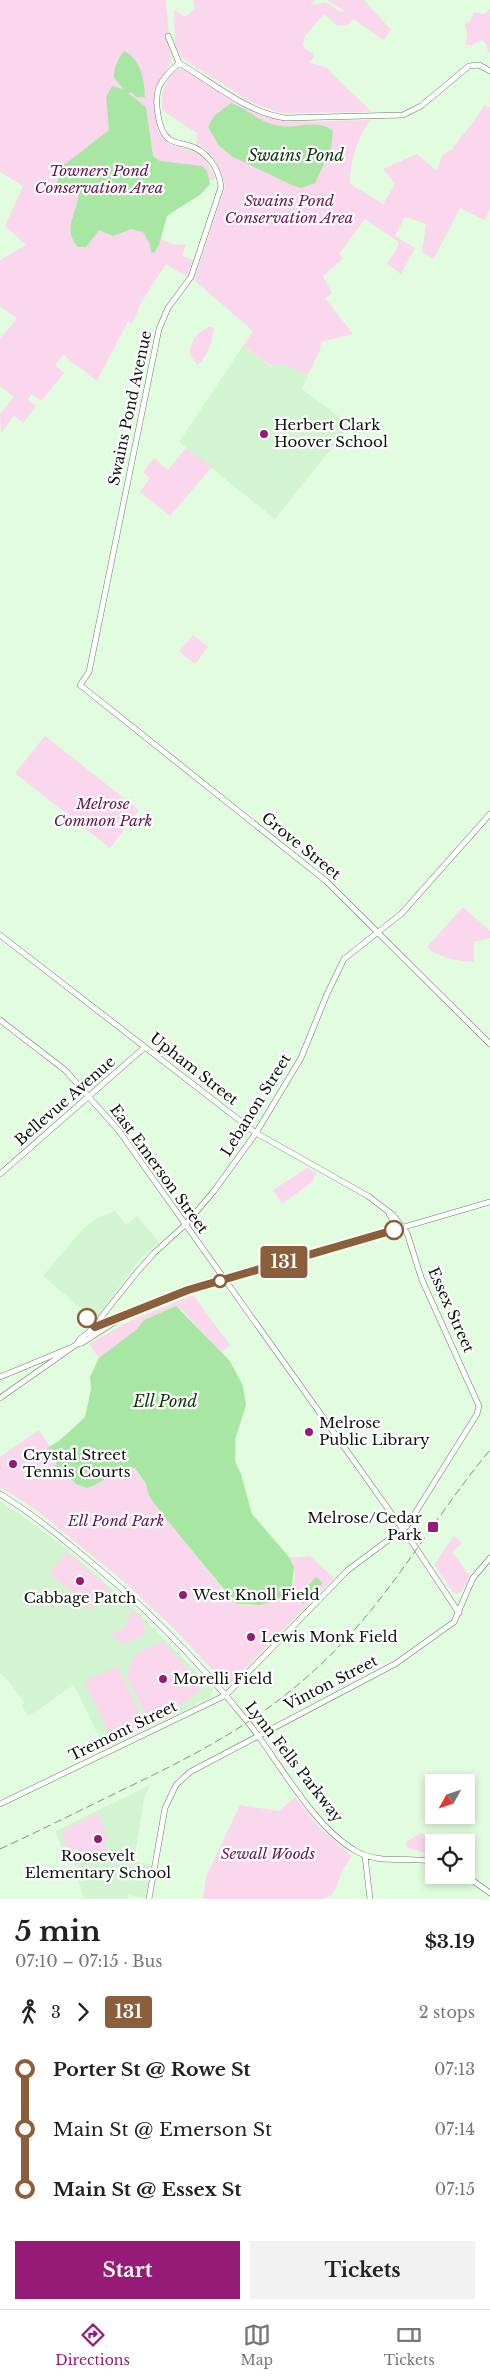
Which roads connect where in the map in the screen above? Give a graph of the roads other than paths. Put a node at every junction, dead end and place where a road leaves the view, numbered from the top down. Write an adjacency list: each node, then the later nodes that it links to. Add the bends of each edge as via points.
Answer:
1 (168, 36): 2 (street)
2 (179, 63): 3 (street, via 251,106 286,118 403,115 421,106 469,66 479,65); 4 (street, Swains Pond Avenue, via 159,89 158,105 163,131 171,141 205,153 215,168 221,187 191,276 168,308 159,329 89,672)
3 (490, 72)
4 (80, 685): 6 (street, Grove Street, via 326,881)
5 (490, 814): 6 (street, Lebanon Street, via 403,912)
6 (378, 933): 9 (street, Grove Street); 12 (street, Lebanon Street, via 342,962 302,1058)
7 (0, 936): 10 (street, Upham Street)
8 (0, 1020): 11 (street, East Emerson Street, via 64,1068)
9 (490, 1044)
10 (145, 1047): 11 (street, Bellevue Avenue); 12 (street, Upham Street)
11 (89, 1097): 13 (street, Bellevue Avenue); 15 (street, East Emerson Street, via 119,1131)
12 (256, 1133): 15 (street, Lebanon Street); 16 (street, Upham Street, via 382,1206)
13 (0, 1174)
14 (490, 1202): 16 (street)
15 (185, 1225): 17 (street, East Emerson Street); 19 (street, Lebanon Street, via 147,1260)
16 (402, 1228): 17 (street); 27 (street, Essex Street, via 411,1242 421,1276 478,1401 478,1410)
17 (225, 1280): 18 (street, via 188,1290); 27 (street, East Emerson Street)
18 (122, 1318): 19 (street); 20 (street)
19 (95, 1327): 20 (street, Lebanon Street); 21 (street)
20 (90, 1338): 21 (street)
21 (76, 1345): 22 (street); 23 (street)
22 (26, 1366): 23 (street, via 34,1365); 24 (street)
23 (40, 1370): 25 (street)
24 (0, 1377)
25 (0, 1398)
26 (0, 1494): 30 (street, Lynn Fells Parkway, via 37,1518 118,1584 173,1636)
27 (403, 1530): 29 (street, East Emerson Street); 30 (street, Tremont Street, via 348,1570)
28 (490, 1558): 29 (street, Vinton Street, via 473,1578)
29 (459, 1613): 31 (street, Vinton Street, via 454,1622 399,1662)
30 (226, 1695): 31 (street, Lynn Fells Parkway); 32 (street, Tremont Street)
31 (258, 1734): 33 (street, Lynn Fells Parkway, via 321,1821 340,1840); 37 (street, Vinton Street, via 190,1772 174,1788 164,1812)
32 (0, 1804)
33 (365, 1856): 34 (street, Lynn Fells Parkway); 38 (street)
34 (425, 1862)
35 (475, 1883): 36 (street)
36 (490, 1893)
37 (149, 1899)
38 (370, 1899)

